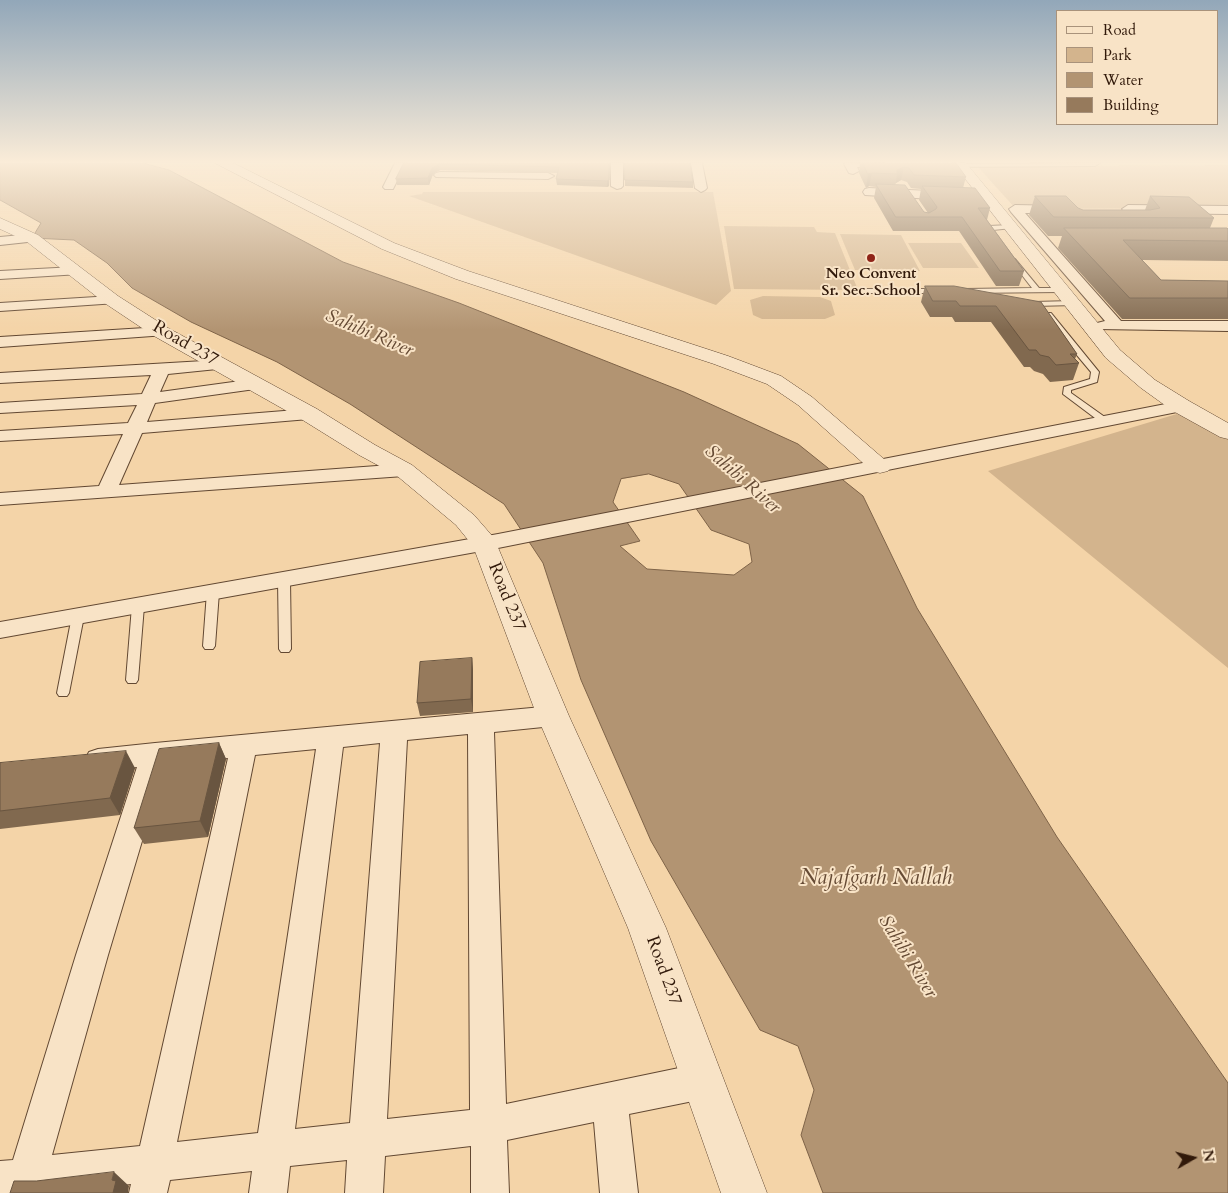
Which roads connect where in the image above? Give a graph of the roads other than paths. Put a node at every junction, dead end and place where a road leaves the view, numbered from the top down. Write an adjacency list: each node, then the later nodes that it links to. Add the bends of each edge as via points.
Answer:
1 (332, 219): 43 (street, via 388,246 462,275 774,380 805,400)
2 (1000, 219): 7 (street)
3 (1025, 219): 11 (street)
4 (1138, 219): 5 (street, via 1143,223)
5 (1115, 223)
6 (0, 224): 8 (street, Road 237)
7 (1010, 227): 10 (street); 13 (lane, via 989,228)
8 (32, 238): 9 (street); 15 (street, Road 237)
9 (0, 240)
10 (1023, 242): 11 (street); 21 (street)
11 (1046, 242): 12 (street); 27 (street)
12 (1066, 242)
13 (1001, 244)
14 (1007, 252): 17 (lane)
15 (75, 271): 16 (street); 23 (street, Road 237)
16 (0, 275)
17 (1037, 290): 19 (lane); 21 (lane)
18 (856, 291): 20 (lane)
19 (961, 291)
20 (951, 296): 22 (lane); 24 (lane)
21 (1067, 297): 24 (lane); 26 (street)
22 (919, 298)
23 (112, 300): 25 (street); 29 (street, Road 237)
24 (1027, 302): 39 (lane, via 1043,309 1095,372 1094,380 1067,390 1067,394)
25 (0, 307)
26 (1090, 326): 27 (street); 36 (street, via 1113,354 1148,384)
27 (1117, 326): 28 (street)
28 (1228, 326)
29 (161, 332): 30 (street); 31 (street, Road 237)
30 (0, 342)
31 (221, 365): 32 (street); 34 (street, Road 237)
32 (162, 369): 33 (street); 35 (street)
33 (0, 378)
34 (255, 384): 35 (street); 38 (street, Road 237)
35 (149, 399): 37 (street); 40 (street)
36 (1181, 406): 39 (street); 41 (street)
37 (0, 408)
38 (309, 414): 40 (street); 44 (street, Road 237)
39 (1106, 422): 43 (street)
40 (135, 428): 42 (street); 45 (street)
41 (1228, 432)
42 (0, 436)
43 (880, 466): 47 (street)
44 (404, 470): 45 (street); 47 (street, Road 237, via 466,520)
45 (106, 492): 46 (street)
46 (0, 500)
47 (485, 544): 48 (street); 57 (street, Road 237)
48 (284, 580): 49 (street); 54 (lane)
49 (213, 592): 50 (street); 53 (lane)
50 (138, 606): 51 (street); 55 (lane)
51 (78, 616): 52 (street); 56 (lane)
52 (0, 630)
53 (209, 646)
54 (285, 649)
55 (132, 680)
56 (63, 693)
57 (554, 716): 58 (street); 64 (street, Road 237, via 647,928)
58 (481, 723): 59 (street); 66 (street)
59 (394, 731): 60 (street); 67 (street)
60 (331, 737): 61 (street); 68 (street)
61 (244, 746): 62 (street); 69 (street)
62 (155, 754): 63 (street); 70 (street)
63 (72, 762)
64 (704, 1081): 65 (street); 75 (street, Road 237)
65 (610, 1102): 66 (street); 74 (street)
66 (489, 1126): 67 (street); 73 (street)
67 (367, 1139): 68 (street); 72 (street)
68 (274, 1150): 69 (street); 71 (street)
69 (152, 1179): 70 (street)
70 (16, 1184)
71 (268, 1193)
72 (364, 1193)
73 (490, 1193)
74 (619, 1193)
75 (744, 1193)

